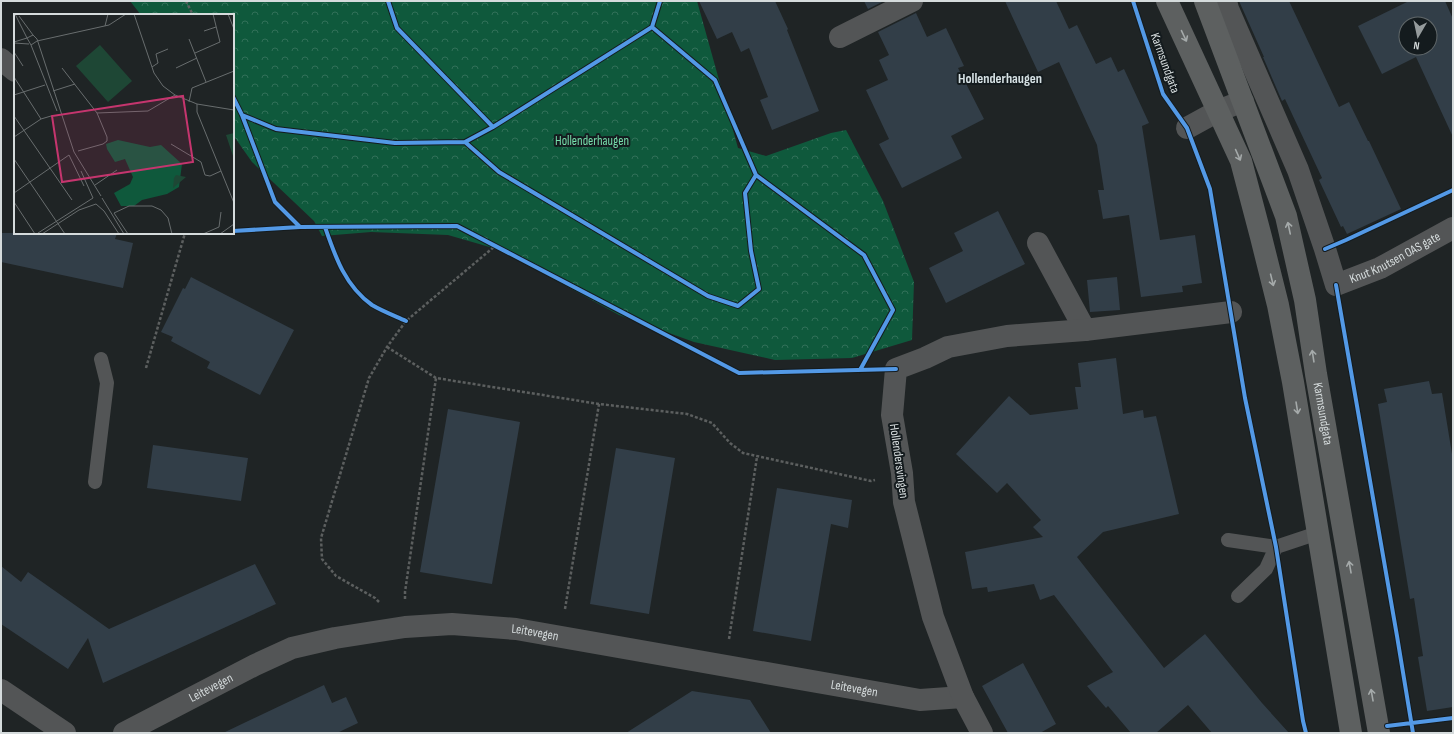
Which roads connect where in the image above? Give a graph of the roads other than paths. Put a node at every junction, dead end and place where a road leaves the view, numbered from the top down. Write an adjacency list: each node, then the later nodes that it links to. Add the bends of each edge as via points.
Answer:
1 (912, 1): 5 (street)
2 (1167, 1): 9 (main road, Karmsundgata, one-way to 9)
3 (1205, 1): 8 (main road, Karmsundgata)
4 (1226, 1): 11 (street, Knut Knutsen OAS gate, via 1298,170 1336,285 1380,268)
5 (840, 37)
6 (1, 59): 7 (street)
7 (14, 70)
8 (1243, 101): 9 (street); 27 (main road, Karmsundgata, one-way to 8, via 1303,293 1286,216)
9 (1218, 111): 10 (street); 17 (main road, Karmsundgata, one-way to 17, via 1240,161 1262,237 1293,382)
10 (1187, 128)
11 (1453, 228)
12 (1038, 243): 14 (street)
13 (1231, 312): 14 (street)
14 (1085, 330): 22 (street, Hollendersvingen, via 1007,336 948,347 896,369 892,416 902,473 904,502 933,617)
15 (101, 359): 16 (lane, via 107,383)
16 (96, 482)
17 (1318, 534): 19 (lane); 26 (main road, Karmsundgata)
18 (1228, 540): 19 (lane)
19 (1276, 547): 20 (lane, via 1266,569)
20 (1238, 596)
21 (1, 690): 23 (street)
22 (963, 697): 24 (street, Leitevegen, via 920,700 516,629 452,624 405,627 292,648); 25 (street, Hollendersvingen)
23 (64, 733)
24 (124, 733)
25 (982, 733)
26 (1351, 733)
27 (1379, 733)

